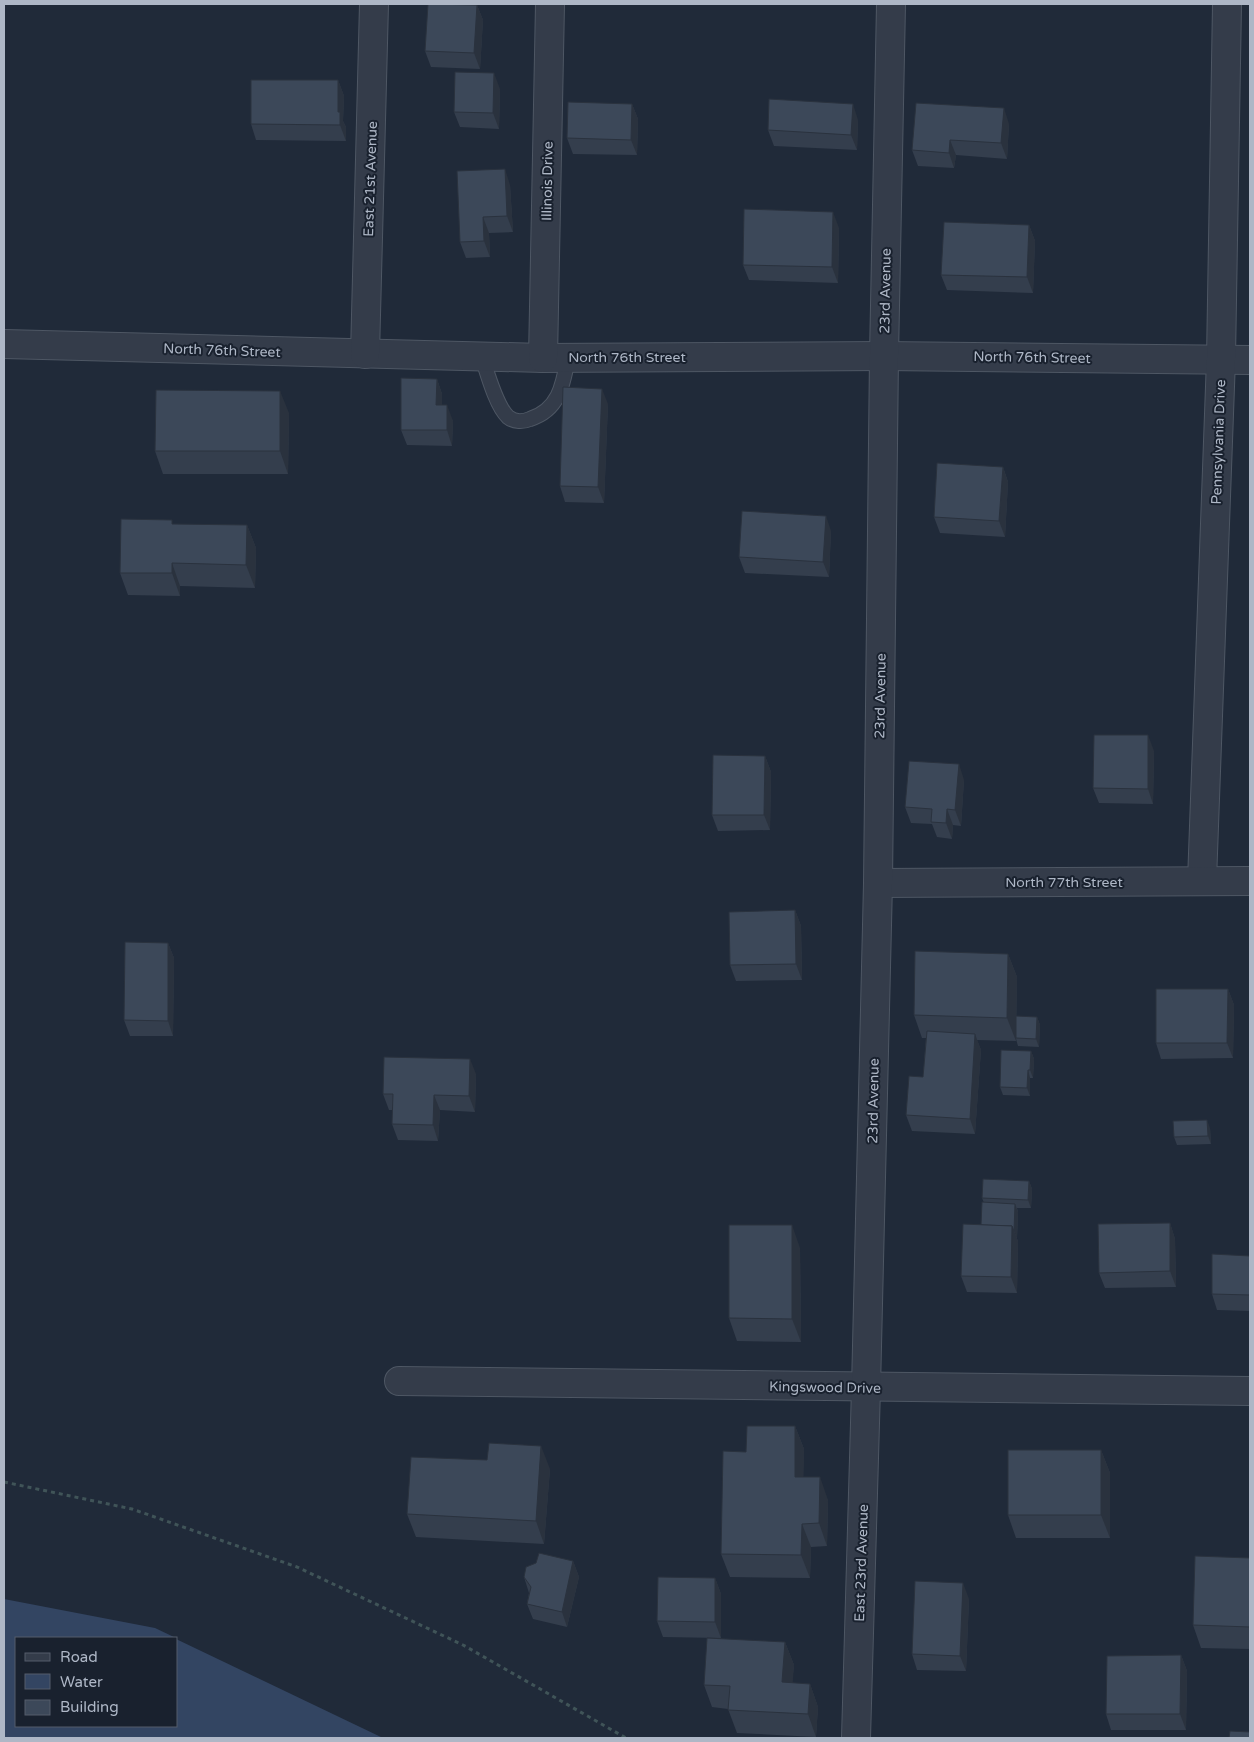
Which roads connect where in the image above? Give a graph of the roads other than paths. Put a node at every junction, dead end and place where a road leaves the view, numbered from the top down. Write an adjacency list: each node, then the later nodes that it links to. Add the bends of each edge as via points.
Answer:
1 (374, 4): 6 (street, East 21st Avenue)
2 (550, 4): 9 (street, Illinois Drive)
3 (891, 4): 7 (street, 23rd Avenue)
4 (1228, 4): 10 (street, Pennsylvania Drive)
5 (4, 344): 6 (street, North 76th Street)
6 (365, 354): 8 (street, North 76th Street)
7 (884, 356): 9 (street, North 76th Street); 10 (street, North 76th Street); 14 (street, 23rd Avenue)
8 (482, 357): 9 (street, North 76th Street); 9 (lane, via 499,402 514,421 526,421 542,415 553,405 564,377)
9 (555, 358)
10 (1221, 359): 11 (street, North 76th Street); 12 (street, Pennsylvania Drive)
11 (1250, 360)
12 (1202, 880): 13 (street, North 77th Street); 14 (street, North 77th Street)
13 (1250, 881)
14 (878, 883): 16 (street, 23rd Avenue)
15 (400, 1382): 16 (street, Kingswood Drive)
16 (866, 1388): 17 (street, Kingswood Drive); 18 (street, East 23rd Avenue)
17 (1250, 1391)
18 (856, 1738)

